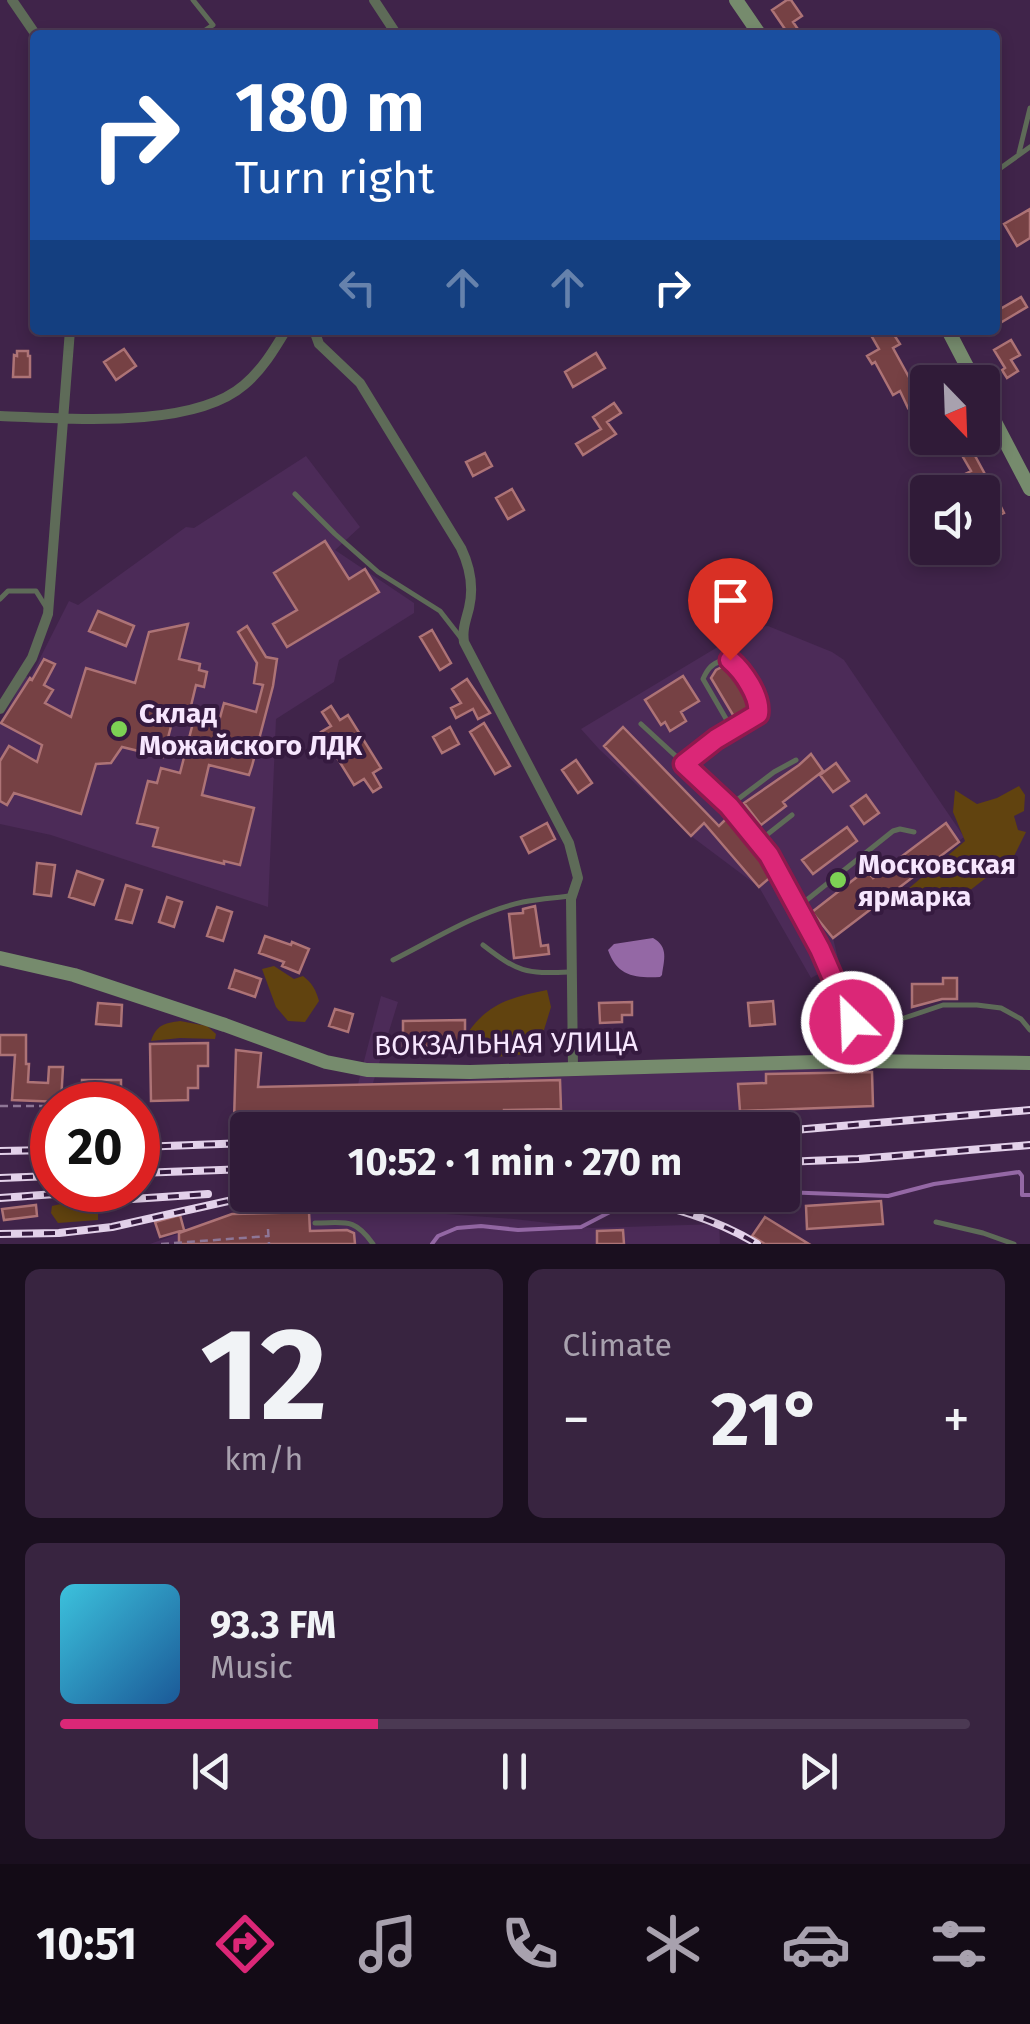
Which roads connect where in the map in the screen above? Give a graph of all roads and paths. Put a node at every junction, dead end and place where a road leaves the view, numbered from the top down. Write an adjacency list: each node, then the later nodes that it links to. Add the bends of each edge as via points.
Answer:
1 (12, 0): 5 (street)
2 (193, 0): 6 (lane, via 213,25)
3 (374, 0): 7 (street)
4 (736, 0): 8 (main road)
5 (33, 30)
6 (206, 30)
7 (394, 30)
8 (757, 30)
9 (1030, 108): 11 (lane)
10 (1030, 147): 11 (lane)
11 (1019, 153): 12 (lane)
12 (1000, 168)
13 (70, 335): 19 (street)
14 (283, 335): 19 (street, via 241,388 214,403 162,416)
15 (316, 335): 25 (street, via 360,383 461,548 472,584)
16 (951, 335): 17 (main road)
17 (966, 365)
18 (0, 416): 19 (street)
19 (63, 418): 24 (street)
20 (1000, 431): 21 (main road)
21 (1030, 489)
22 (295, 494): 25 (lane, via 378,572 440,611)
23 (0, 599): 24 (lane, via 8,591 36,591)
24 (48, 610): 26 (street, via 32,658)
25 (464, 642): 35 (street, via 569,843 578,878)
26 (0, 710)
27 (641, 724): 30 (lane)
28 (732, 729): 28 (lane, via 758,714 759,703 736,665 722,660 703,678); 30 (lane)
29 (796, 760): 31 (lane)
30 (684, 764): 31 (lane)
31 (729, 806): 34 (lane)
32 (792, 816): 34 (lane)
33 (914, 832): 36 (lane, via 893,831)
34 (758, 842): 36 (lane)
35 (573, 896): 39 (lane, via 503,908); 40 (street)
36 (798, 907): 42 (lane)
37 (483, 945): 40 (lane, via 523,972)
38 (0, 958): 44 (main road, ВОКЗАЛЬНАЯ УЛИЦА, via 74,975 355,1069)
39 (393, 960)
40 (572, 972): 44 (street)
41 (1030, 1030): 42 (lane, via 1001,1008 943,1006 886,1027)
42 (870, 1061): 43 (main road, ВОКЗАЛЬНАЯ УЛИЦА); 44 (main road, ВОКЗАЛЬНАЯ УЛИЦА)
43 (1030, 1063)
44 (574, 1069)
45 (0, 1106): 46 (path)
46 (30, 1106)
47 (936, 1222): 54 (lane)
48 (315, 1223): 53 (lane, via 352,1223)
49 (268, 1230): 50 (path)
50 (268, 1236): 51 (path); 52 (path)
51 (161, 1244)
52 (269, 1244)
53 (372, 1244)
54 (1014, 1244)

